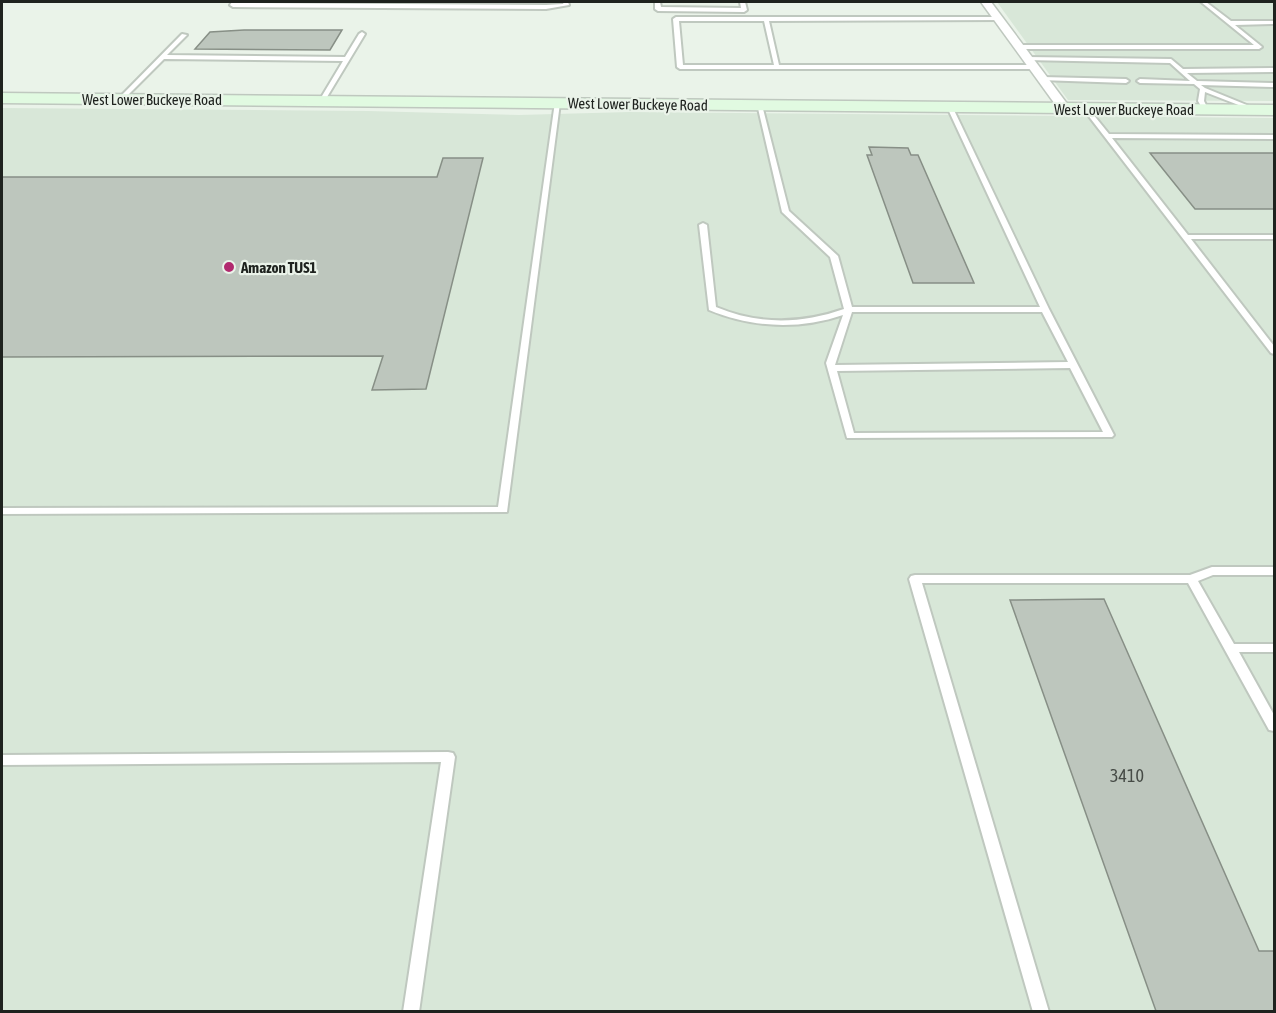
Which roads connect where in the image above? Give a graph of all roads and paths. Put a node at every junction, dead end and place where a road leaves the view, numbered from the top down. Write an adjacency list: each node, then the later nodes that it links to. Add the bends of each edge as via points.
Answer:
1 (235, 2): 2 (lane, via 233,5 535,7)
2 (566, 2)
3 (658, 2): 4 (lane, via 658,9 744,10)
4 (743, 2)
5 (986, 2): 7 (street)
6 (1204, 2): 9 (lane)
7 (999, 19): 8 (lane); 13 (street)
8 (766, 20): 18 (lane); 18 (lane, via 676,19 680,67)
9 (1230, 23): 10 (lane); 13 (lane, via 1259,47)
10 (1275, 23)
11 (362, 34): 15 (lane)
12 (184, 35): 14 (lane)
13 (1018, 47): 17 (street)
14 (162, 57): 15 (lane); 34 (lane)
15 (347, 59): 35 (lane)
16 (1079, 59): 17 (lane); 22 (lane, via 1171,61); 24 (lane)
17 (1031, 63): 18 (lane); 28 (street)
18 (777, 67)
19 (1214, 70): 20 (lane); 22 (lane); 25 (lane)
20 (1232, 70): 21 (lane); 26 (lane)
21 (1248, 70): 23 (lane); 27 (lane)
22 (1182, 71): 32 (lane)
23 (1273, 73)
24 (1090, 74): 28 (lane); 29 (lane)
25 (1220, 76)
26 (1239, 76)
27 (1255, 76)
28 (1042, 79): 39 (street)
29 (1126, 81)
30 (1140, 81): 32 (lane)
31 (1275, 85): 32 (lane, via 1227,83)
32 (1200, 87): 41 (lane); 42 (lane)
33 (2, 98): 34 (main road, West Lower Buckeye Road)
34 (121, 99): 35 (main road, West Lower Buckeye Road)
35 (322, 101): 36 (main road, West Lower Buckeye Road)
36 (557, 103): 37 (main road, West Lower Buckeye Road); 54 (lane, via 503,510)
37 (759, 105): 38 (main road, West Lower Buckeye Road); 50 (lane, via 786,212 834,256)
38 (950, 107): 39 (main road, West Lower Buckeye Road); 49 (lane)
39 (1064, 108): 40 (main road, West Lower Buckeye Road)
40 (1086, 109): 41 (main road, West Lower Buckeye Road); 44 (lane)
41 (1205, 109): 42 (main road, West Lower Buckeye Road)
42 (1256, 110): 43 (main road, West Lower Buckeye Road)
43 (1275, 110)
44 (1108, 136): 45 (lane); 47 (lane)
45 (1275, 137)
46 (703, 225): 50 (lane, via 712,308 728,316 756,321 813,321)
47 (1186, 237): 48 (lane); 51 (lane)
48 (1275, 237)
49 (1045, 309): 50 (lane); 52 (lane)
50 (849, 310): 53 (lane, via 830,363)
51 (1275, 351)
52 (1073, 365): 53 (lane); 53 (lane, via 1108,435 850,436)
53 (832, 368)
54 (2, 511)
55 (1275, 571): 56 (lane, via 1212,571)
56 (1191, 579): 57 (lane); 62 (lane, via 915,579)
57 (1230, 648): 58 (lane); 59 (lane)
58 (1275, 648)
59 (1275, 726)
60 (2, 760): 61 (lane, via 448,757)
61 (411, 1011)
62 (1041, 1011)

